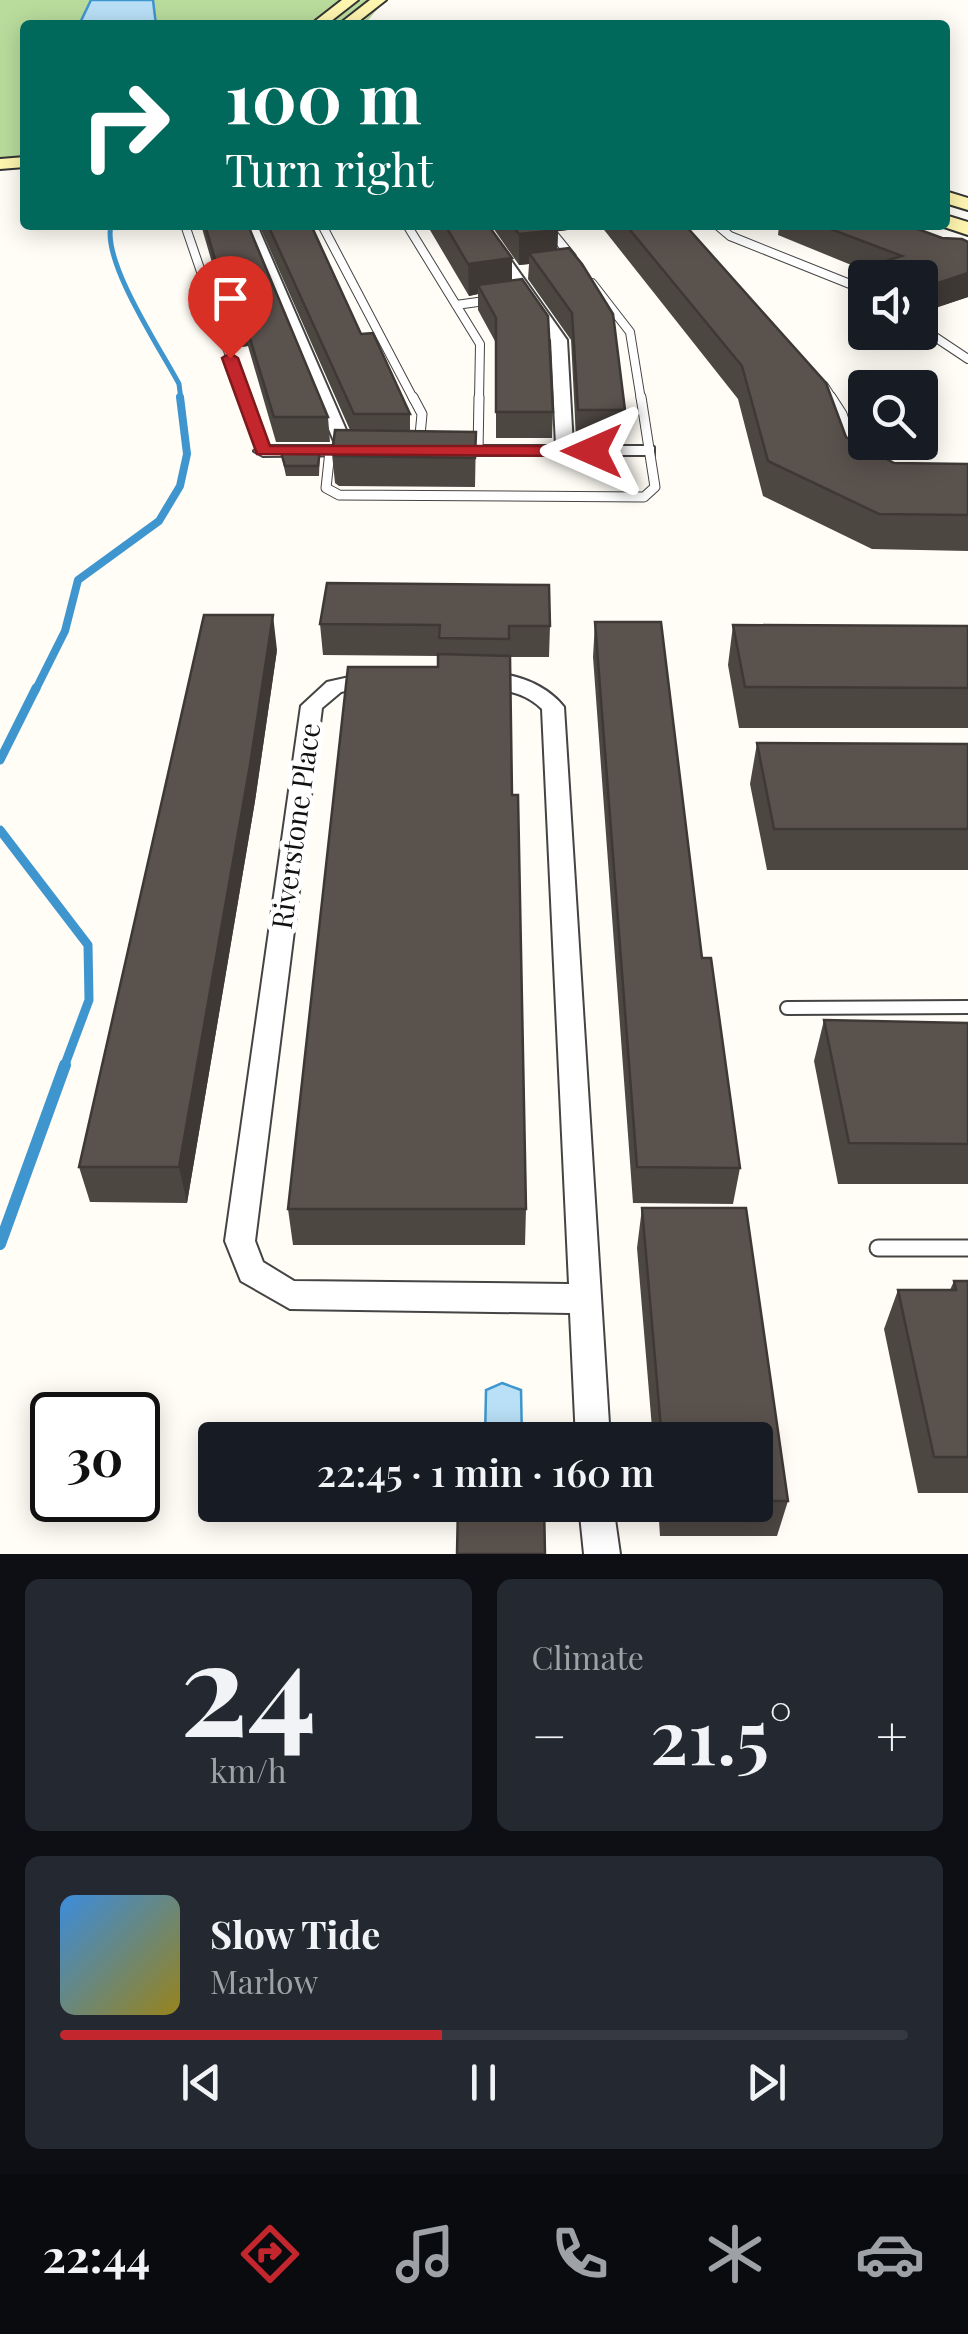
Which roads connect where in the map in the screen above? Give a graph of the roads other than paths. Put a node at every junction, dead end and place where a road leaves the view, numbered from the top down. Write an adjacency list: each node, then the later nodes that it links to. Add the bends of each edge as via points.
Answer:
1 (351, 0): 3 (street)
2 (380, 0): 4 (street)
3 (324, 20)
4 (352, 20)
5 (187, 230): 23 (lane)
6 (252, 230): 24 (street)
7 (325, 230): 25 (lane, via 422,414)
8 (410, 230): 18 (lane)
9 (483, 230): 14 (street)
10 (550, 230): 12 (lane, via 578,265)
11 (723, 230): 16 (lane)
12 (562, 267)
13 (529, 271): 14 (lane)
14 (513, 273): 17 (street)
15 (588, 278): 28 (lane, via 630,332)
16 (848, 283)
17 (528, 295): 18 (lane); 27 (street, via 559,340)
18 (456, 306): 26 (lane, via 480,344)
19 (938, 339): 20 (lane)
20 (968, 360)
21 (820, 381): 22 (lane)
22 (848, 432)
23 (263, 451): 24 (street)
24 (338, 451): 25 (street); 28 (lane, via 326,488 339,496 644,498 655,488)
25 (401, 451): 26 (street)
26 (478, 451): 27 (street)
27 (564, 451): 28 (street)
28 (648, 451)
29 (398, 679): 35 (street, Riverstone Place, via 360,678 334,687 312,706 240,1241 252,1271 290,1295)
30 (453, 680): 35 (street, via 508,681 537,690 553,707)
31 (968, 1007): 32 (lane)
32 (787, 1008)
33 (878, 1248): 34 (lane)
34 (968, 1248)
35 (585, 1298): 36 (street)
36 (592, 1422)
37 (598, 1522): 38 (street)
38 (602, 1554)

